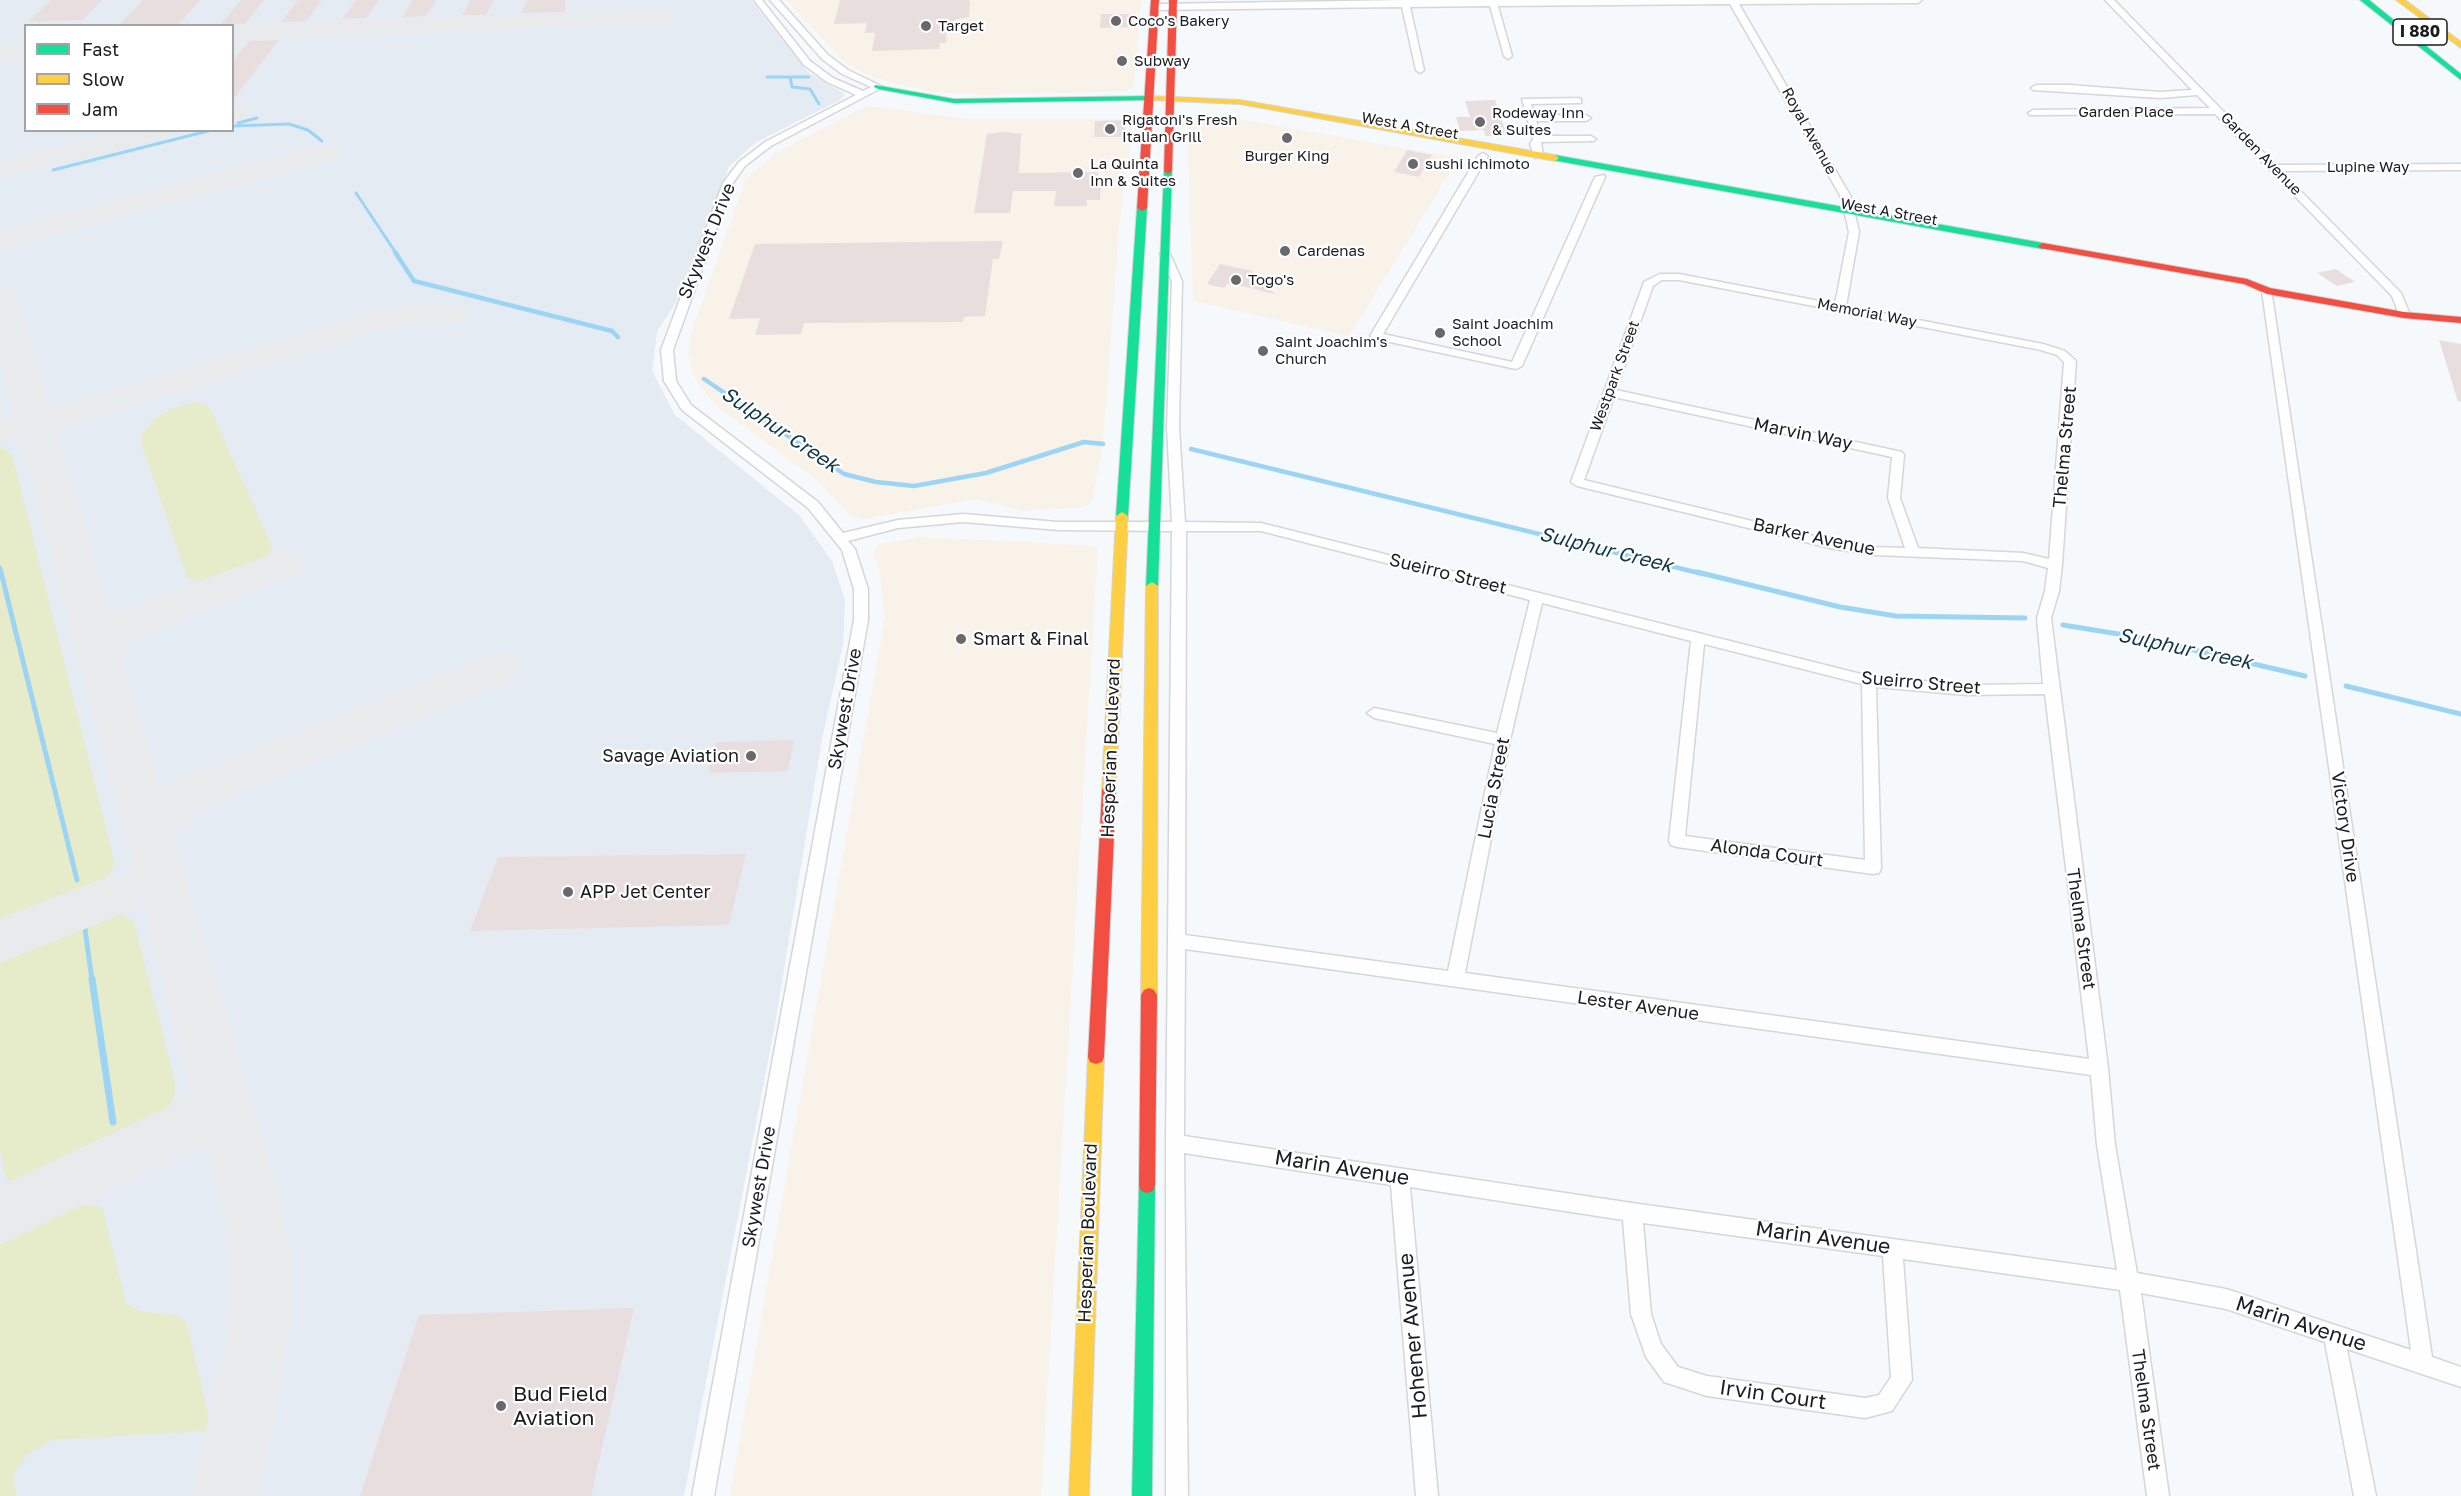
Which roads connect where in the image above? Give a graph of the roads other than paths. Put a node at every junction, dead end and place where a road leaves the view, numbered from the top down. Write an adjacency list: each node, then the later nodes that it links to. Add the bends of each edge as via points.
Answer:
1 (758, 0): 21 (street, West A Street, via 807,63 830,80)
2 (774, 0): 18 (street, West A Street, via 825,57 845,72)
3 (1918, 0): 8 (street)
4 (2109, 0): 20 (street, Garden Avenue)
5 (2364, 0): 17 (main road, I 880)
6 (2379, 0): 15 (main road, I 880)
7 (2400, 0): 13 (main road, I 880)
8 (1733, 1): 12 (street); 39 (street, Royal Avenue, via 1846,197)
9 (1155, 3): 10 (street); 23 (main road, Hesperian Boulevard)
10 (1173, 3): 11 (street); 24 (main road, Hesperian Boulevard)
11 (1405, 3): 12 (street); 16 (street)
12 (1494, 3): 14 (street)
13 (2457, 43)
14 (1508, 56)
15 (2461, 64)
16 (1420, 70)
17 (2461, 78)
18 (878, 87): 21 (street, Skywest Drive); 23 (main road, West A Street, via 954,101)
19 (2036, 88): 20 (street, via 2160,95)
20 (2201, 92): 25 (street, Garden Avenue)
21 (863, 95): 23 (main road, West A Street, via 907,106 955,111); 53 (street, Skywest Drive, via 753,153 735,172 669,340 666,364 670,381 686,406 798,491)
22 (1578, 101): 27 (street, via 1525,101)
23 (1150, 103): 24 (main road, West A Street); 52 (main road, Hesperian Boulevard)
24 (1171, 103): 29 (main road, West A Street, via 1240,102); 30 (main road, West A Street); 40 (main road, Hesperian Boulevard)
25 (2219, 111): 26 (street, Garden Place); 37 (street, Garden Avenue)
26 (2033, 112)
27 (1531, 118): 28 (street); 31 (street)
28 (1586, 118)
29 (1379, 125): 30 (main road); 33 (main road, West A Street)
30 (1352, 132): 34 (main road, West A Street)
31 (1538, 139): 32 (street); 35 (street)
32 (1591, 139)
33 (1498, 149): 34 (main road); 35 (main road, West A Street)
34 (1483, 156): 38 (main road, West A Street); 38 (street, via 1376,336 1516,366)
35 (1538, 156): 39 (main road, West A Street)
36 (2461, 167): 37 (street, Lupine Way)
37 (2275, 168): 44 (street, Garden Avenue, via 2397,295)
38 (1600, 177): 39 (main road, West A Street)
39 (1850, 217): 42 (main road, West A Street, via 2247,282); 43 (street, Royal Avenue, via 1854,232)
40 (1165, 254): 50 (main road, Hesperian Boulevard); 51 (street, Hesperian Boulevard, via 1177,281 1173,427)
41 (1660, 277): 43 (street, Memorial Way, via 1679,277); 48 (street, Westpark Street, via 1648,284)
42 (2267, 291): 44 (main road, West A Street); 71 (street, Victory Drive)
43 (1840, 308): 47 (street, Memorial Way, via 2043,347)
44 (2404, 315): 45 (main road, West A Street); 46 (main road, West A Street)
45 (2461, 321)
46 (2461, 331)
47 (2070, 361): 55 (street, Thelma Street)
48 (1609, 392): 49 (street, Westpark Street); 54 (street, Marvin Way, via 1898,455 1894,498)
49 (1577, 482): 54 (street, Barker Avenue, via 1834,545)
50 (1152, 526): 51 (street, Sueirro Street); 52 (street, Sueirro Street); 75 (main road, Hesperian Boulevard)
51 (1179, 526): 56 (street, Sueirro Street, via 1261,526); 62 (street, Hesperian Boulevard)
52 (1121, 527): 53 (street, Sueirro Street, via 963,518 898,524); 74 (main road, Hesperian Boulevard, via 1091,1139)
53 (841, 538): 73 (street, Skywest Drive, via 861,589 861,620)
54 (1913, 553): 55 (street, Barker Avenue, via 2004,555)
55 (2055, 565): 59 (street, Thelma Street, via 2044,618)
56 (1537, 597): 57 (street, Sueirro Street); 61 (street, Lucia Street)
57 (1698, 638): 58 (street, Sueirro Street); 58 (street, Alonda Court, via 1677,841 1873,868)
58 (1869, 681): 59 (street, Sueirro Street, via 1967,690)
59 (2049, 689): 64 (street, Thelma Street)
60 (1374, 713): 61 (street)
61 (1503, 740): 63 (street, Lucia Street)
62 (1176, 941): 63 (street, Lester Avenue); 65 (street, Hesperian Boulevard)
63 (1455, 981): 64 (street, Lester Avenue)
64 (2099, 1068): 69 (street, Thelma Street, via 2106,1145)
65 (1175, 1143): 66 (street, Marin Avenue); 76 (street, Hesperian Boulevard)
66 (1400, 1177): 67 (street, Marin Avenue); 77 (street, Hohener Avenue)
67 (1632, 1212): 68 (street, Marin Avenue); 68 (street, Irvin Court, via 1641,1314 1653,1350 1671,1374 1707,1386 1865,1408 1885,1404 1902,1380)
68 (1892, 1247): 69 (street, Marin Avenue)
69 (2128, 1281): 70 (street, Marin Avenue, via 2226,1299); 78 (street, Thelma Street)
70 (2334, 1334): 71 (street, Marin Avenue); 79 (street)
71 (2423, 1364): 72 (street, Marin Avenue)
72 (2461, 1377)
73 (703, 1496)
74 (1080, 1496)
75 (1142, 1496)
76 (1177, 1496)
77 (1427, 1496)
78 (2158, 1496)
79 (2365, 1496)

